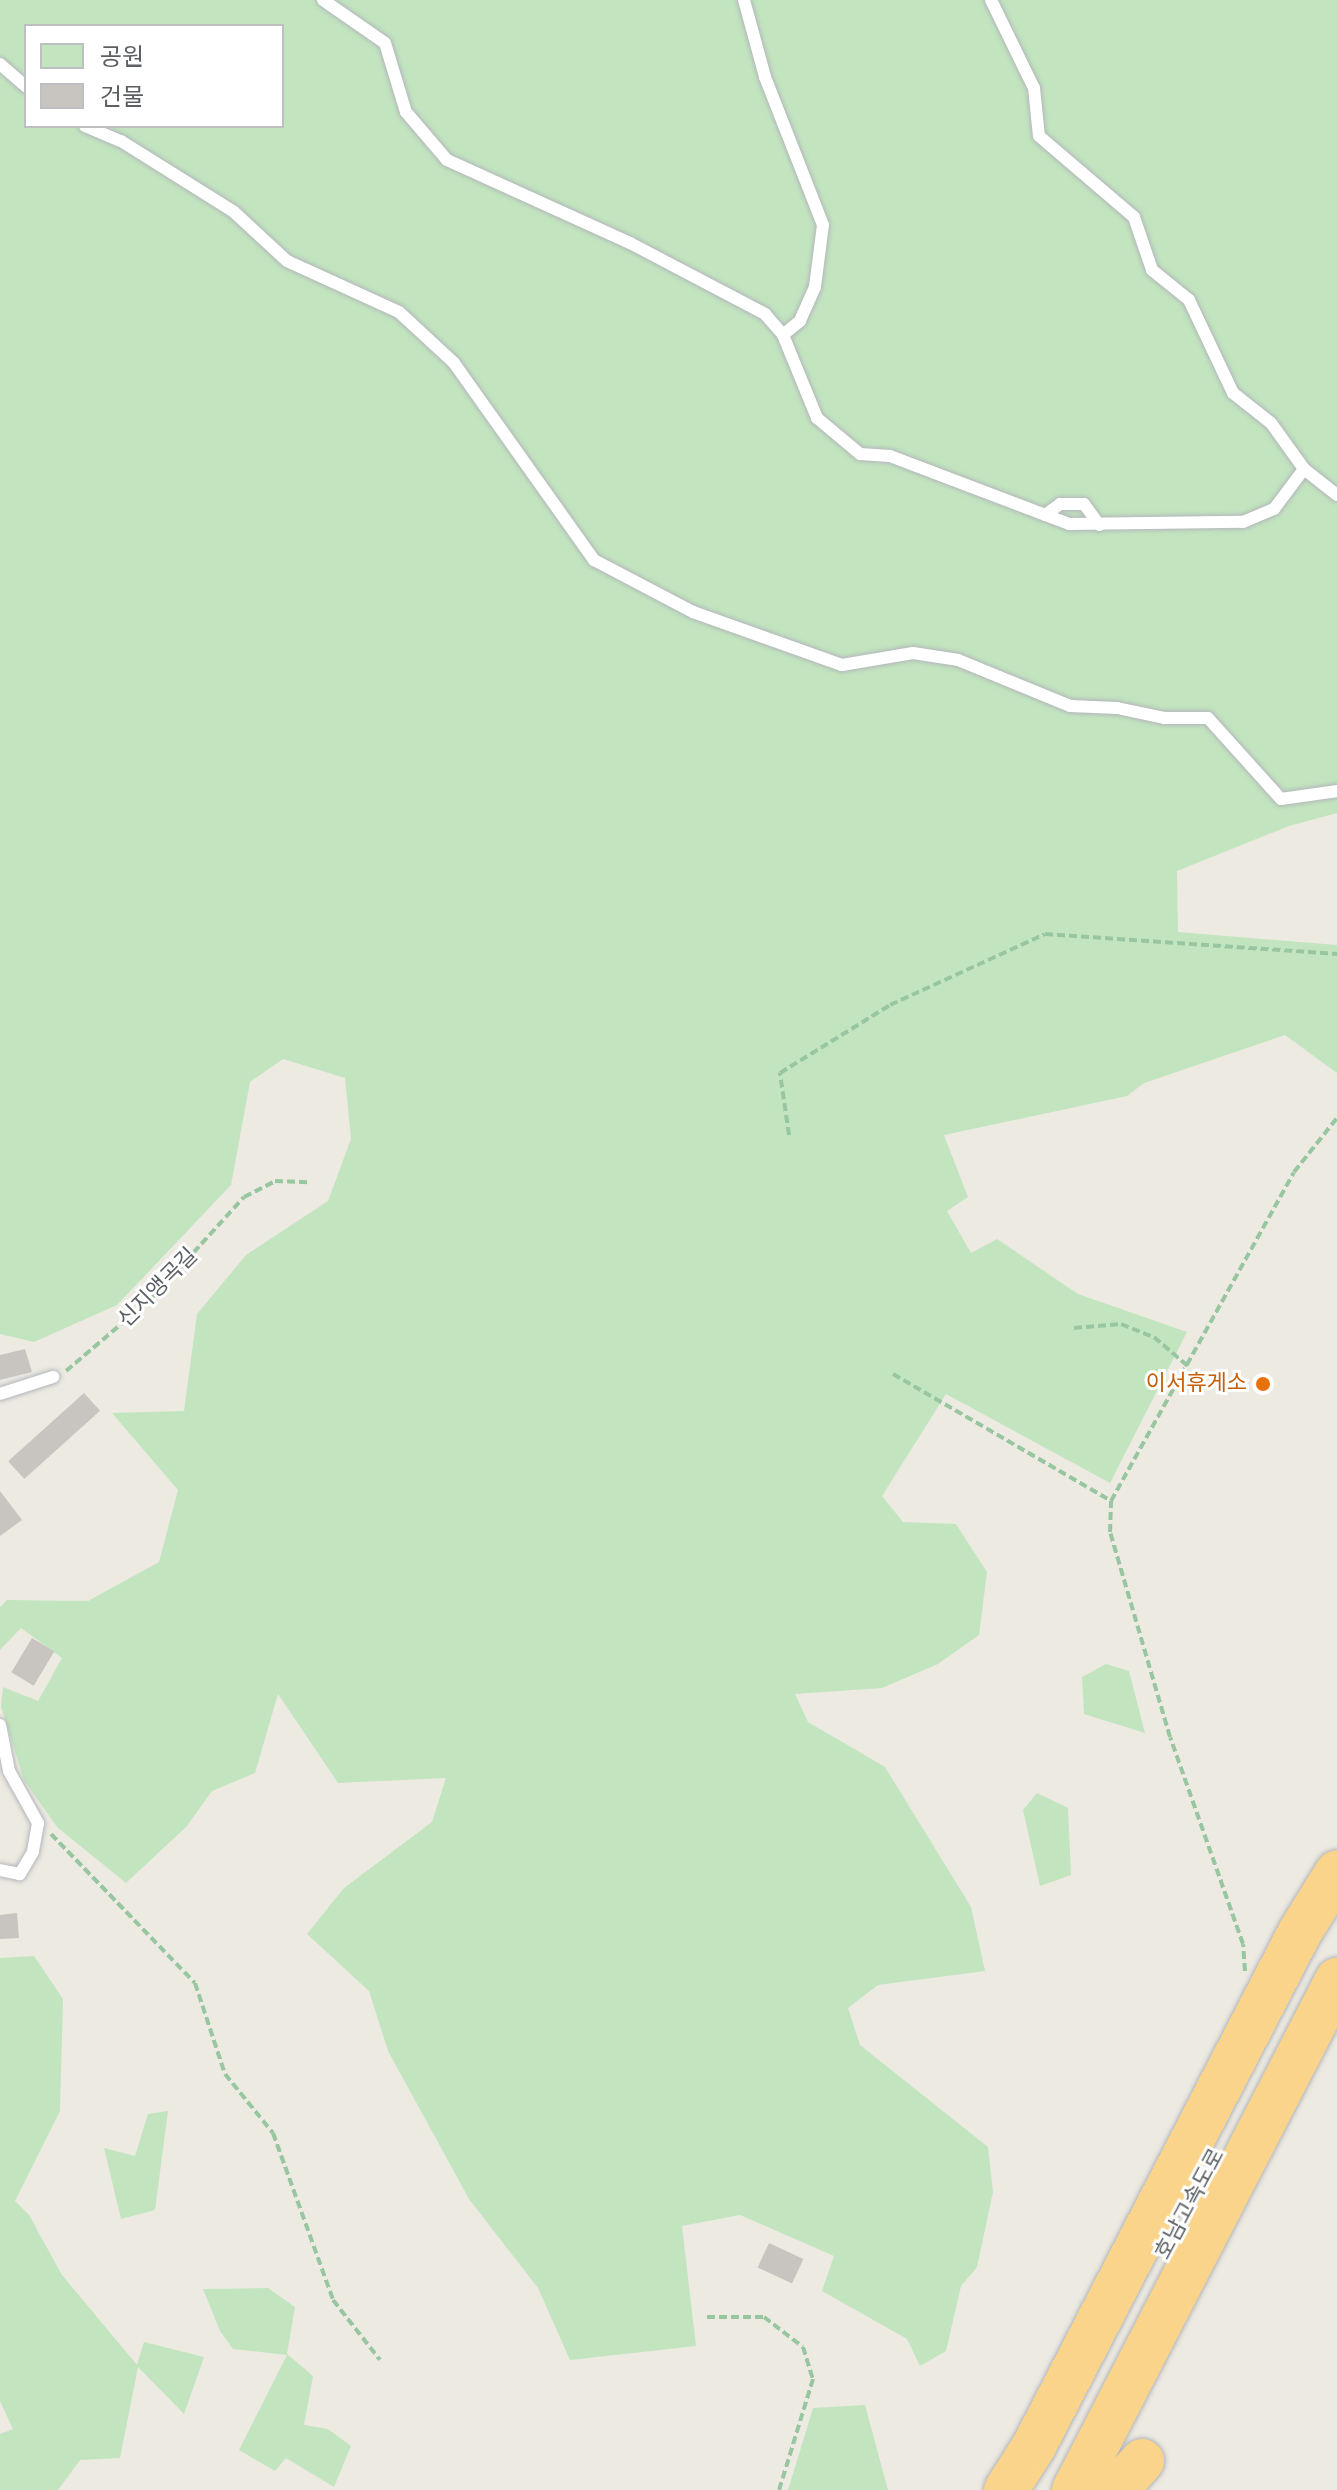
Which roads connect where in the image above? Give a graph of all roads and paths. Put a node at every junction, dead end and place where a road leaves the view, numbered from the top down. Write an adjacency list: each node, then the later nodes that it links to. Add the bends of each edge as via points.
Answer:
1 (323, 0): 7 (lane, via 385,43 406,112 447,160 708,282 765,314)
2 (744, 0): 7 (lane, via 765,77 823,225 815,287 800,321)
3 (991, 0): 8 (lane, via 1034,88 1039,136 1134,217 1152,270 1189,300 1233,393 1271,423)
4 (0, 64): 5 (lane)
5 (24, 85)
6 (90, 128): 12 (lane, via 121,141 234,212 287,261 399,312 454,363 594,560 693,612 842,665 913,653 958,660 1070,706 1208,718 1281,799)
7 (783, 335): 10 (lane, via 817,418 860,454 890,456)
8 (1304, 469): 9 (lane); 11 (lane, via 1274,509 1243,522)
9 (1337, 495)
10 (1045, 515): 11 (lane, via 1069,524); 11 (lane, via 1060,504 1084,504)
11 (1099, 525)
12 (1337, 791)
13 (1337, 954): 15 (path, via 1045,934 890,1005 780,1073)
14 (1337, 1118): 18 (path, via 1294,1172)
15 (789, 1135)
16 (309, 1182): 20 (path, 신지앵곡길, via 275,1181 244,1197 153,1297 72,1369)
17 (1074, 1328): 18 (path, via 1121,1324 1154,1337)
18 (1189, 1367): 22 (path)
19 (893, 1374): 22 (path)
20 (53, 1377): 21 (lane)
21 (0, 1394)
22 (1111, 1501): 29 (path, via 1110,1532 1170,1737 1243,1944)
23 (0, 1725): 24 (lane, via 9,1771)
24 (38, 1822): 25 (lane, via 33,1852 20,1874); 31 (path, via 195,1983 225,2074 273,2133 333,2300)
25 (0, 1870)
26 (1337, 1872): 33 (highway, via 1300,1932 1034,2446)
27 (1337, 1914): 34 (highway, 호남고속도로, via 1239,2111)
28 (1337, 1980): 35 (highway, 호남고속도로)
29 (1242, 1985)
30 (707, 2317): 32 (path, via 764,2317 803,2347 813,2379)
31 (380, 2360)
32 (779, 2490)
33 (1006, 2490)
34 (1037, 2490)
35 (1074, 2490)

